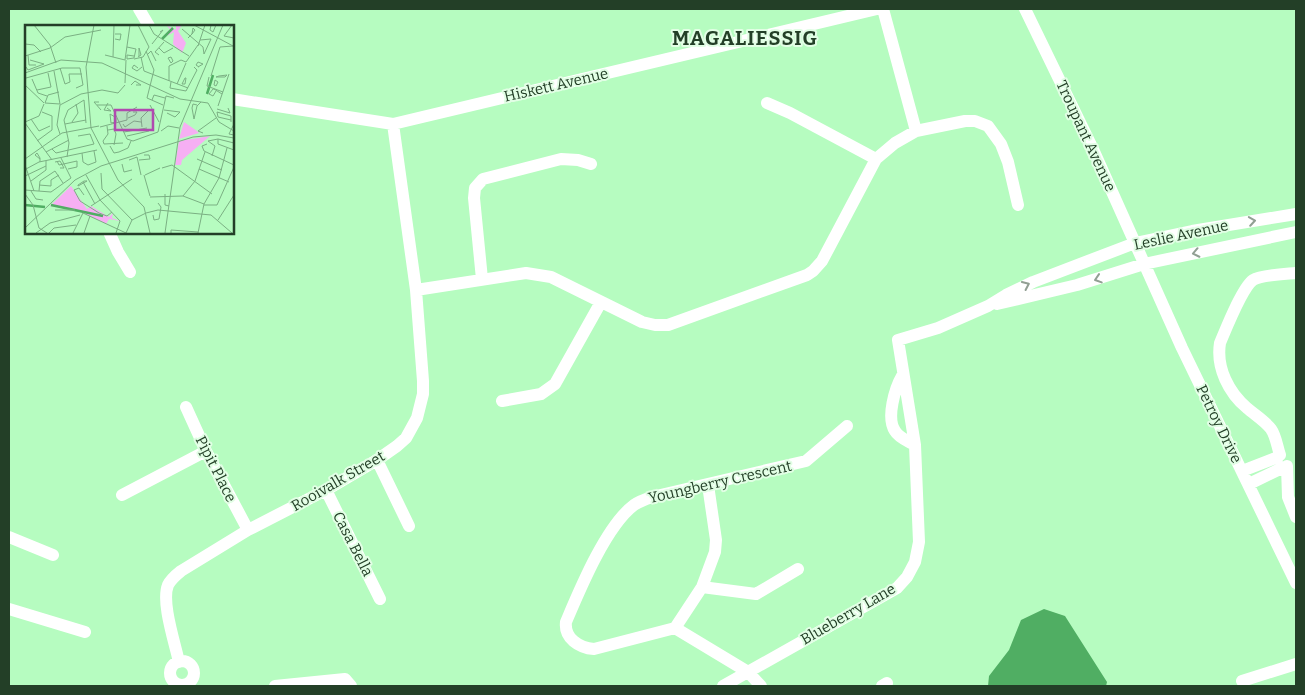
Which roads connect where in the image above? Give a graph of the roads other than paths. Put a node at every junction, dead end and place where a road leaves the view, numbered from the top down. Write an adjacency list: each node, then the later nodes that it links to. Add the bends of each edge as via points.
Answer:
1 (140, 9): 5 (street)
2 (877, 9): 8 (street, Hiskett Avenue)
3 (883, 9): 9 (street)
4 (1026, 9): 16 (street, Troupant Avenue)
5 (148, 25)
6 (234, 99): 8 (street, Hiskett Avenue)
7 (767, 104): 10 (street)
8 (393, 124): 21 (street, Rooivalk Street)
9 (916, 131): 10 (street); 12 (street, via 965,121 988,126 1001,144 1008,162)
10 (876, 159): 22 (street, via 822,261 807,275 668,325 642,322)
11 (591, 164): 20 (street, via 561,158 483,179 479,183 474,198)
12 (1018, 204)
13 (1296, 214): 16 (street, Leslie Avenue, one-way to 13)
14 (1296, 232): 17 (street, Leslie Avenue, one-way to 17)
15 (110, 234): 18 (street)
16 (1135, 243): 17 (street, Troupant Avenue); 23 (street, Leslie Avenue, one-way to 16, via 1034,282)
17 (1144, 264): 23 (street, Leslie Avenue, one-way to 23, via 1077,286); 33 (street, Petroy Drive)
18 (130, 272)
19 (1296, 273): 32 (street, via 1259,278 1252,282 1219,349 1220,364 1232,392 1270,428)
20 (482, 279): 21 (street); 22 (street, via 540,274)
21 (416, 290): 31 (street, Rooivalk Street, via 423,380 420,407 406,438)
22 (601, 302): 26 (street, via 555,384 541,394)
23 (988, 306): 24 (street, Leslie Avenue, via 938,328)
24 (898, 340): 25 (street, Blueberry Lane)
25 (903, 375): 29 (street, Blueberry Lane); 29 (street, via 892,404 892,426 898,435)
26 (502, 401)
27 (186, 407): 30 (street, Pipit Place)
28 (847, 426): 35 (street, Youngberry Crescent, via 806,461)
29 (915, 445): 52 (street, Blueberry Lane, via 919,542 915,562 907,577 897,588)
30 (206, 451): 37 (street); 40 (street, Pipit Place)
31 (377, 460): 36 (street, Rooivalk Street); 39 (street)
32 (1286, 462): 33 (street); 34 (street); 38 (street, via 1289,501)
33 (1242, 471): 34 (street, Petroy Drive)
34 (1249, 484): 44 (street, Petroy Drive)
35 (708, 485): 45 (street, via 716,546); 48 (street, Youngberry Crescent, via 652,497 634,505 603,543 565,627 574,642 594,649)
36 (326, 490): 40 (street, Rooivalk Street); 46 (street, Casa Bella)
37 (122, 495)
38 (1296, 517)
39 (409, 526)
40 (248, 530): 50 (street, Rooivalk Street, via 181,571 168,586 166,601)
41 (9, 537): 42 (street)
42 (53, 555)
43 (798, 569): 45 (street, via 756,594)
44 (1296, 582)
45 (702, 587): 48 (street)
46 (380, 599)
47 (9, 608): 49 (street)
48 (675, 628): 52 (street)
49 (85, 632)
50 (179, 662): 54 (street, via 188,663 192,668 194,676); 54 (street, via 171,668 170,675 173,681)
51 (1296, 664): 53 (street)
52 (748, 672): 57 (street, Blueberry Lane); 58 (street)
53 (1242, 681)
54 (188, 685)
55 (275, 686): 56 (street, via 345,679)
56 (351, 686)
57 (723, 686)
58 (761, 686)

